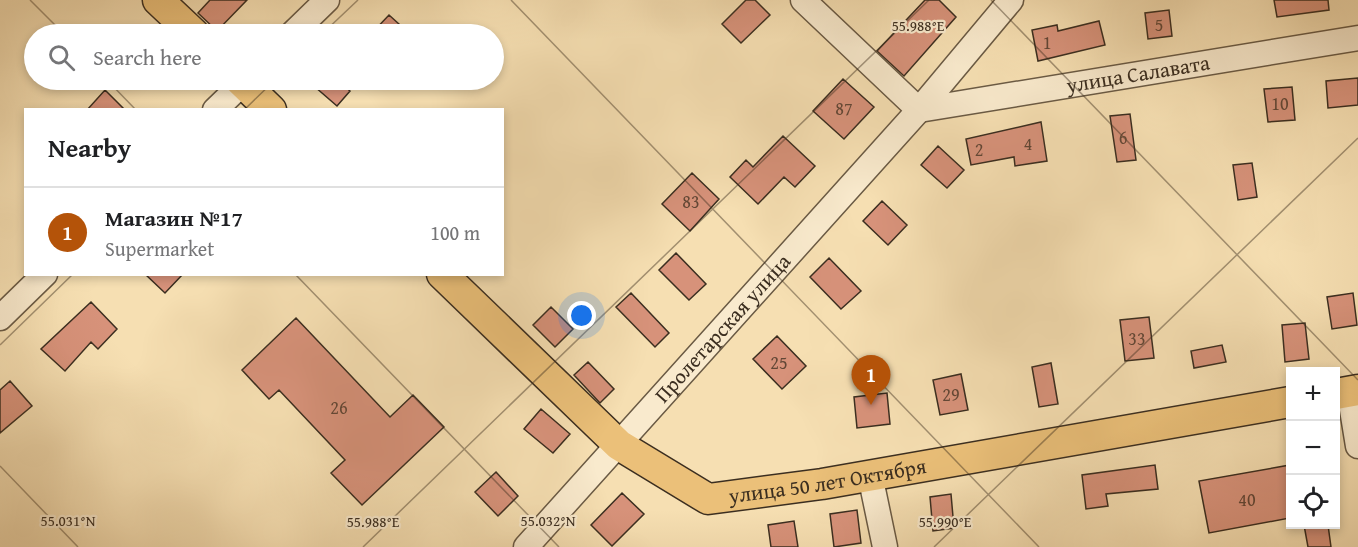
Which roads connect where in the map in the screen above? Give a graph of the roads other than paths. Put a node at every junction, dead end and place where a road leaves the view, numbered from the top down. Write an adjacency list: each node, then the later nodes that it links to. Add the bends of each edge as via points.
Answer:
1 (158, 0): 5 (main road)
2 (327, 0): 6 (street)
3 (803, 0): 12 (street)
4 (1011, 0): 12 (street, Пролетарская улица)
5 (183, 24)
6 (302, 24)
7 (1358, 38): 12 (street, улица Салавата)
8 (234, 90): 10 (street)
9 (252, 90): 11 (main road)
10 (217, 108)
11 (269, 108)
12 (919, 110): 18 (street, Пролетарская улица)
13 (43, 276): 15 (street)
14 (444, 276): 18 (main road, улица 50 лет Октября)
15 (0, 318)
16 (1347, 392): 19 (street)
17 (1286, 403): 20 (main road, улица 50 лет Октября)
18 (619, 445): 20 (main road, улица 50 лет Октября, via 708,499); 21 (street, Пролетарская улица)
19 (1358, 446)
20 (870, 475): 22 (street)
21 (526, 547)
22 (885, 547)

